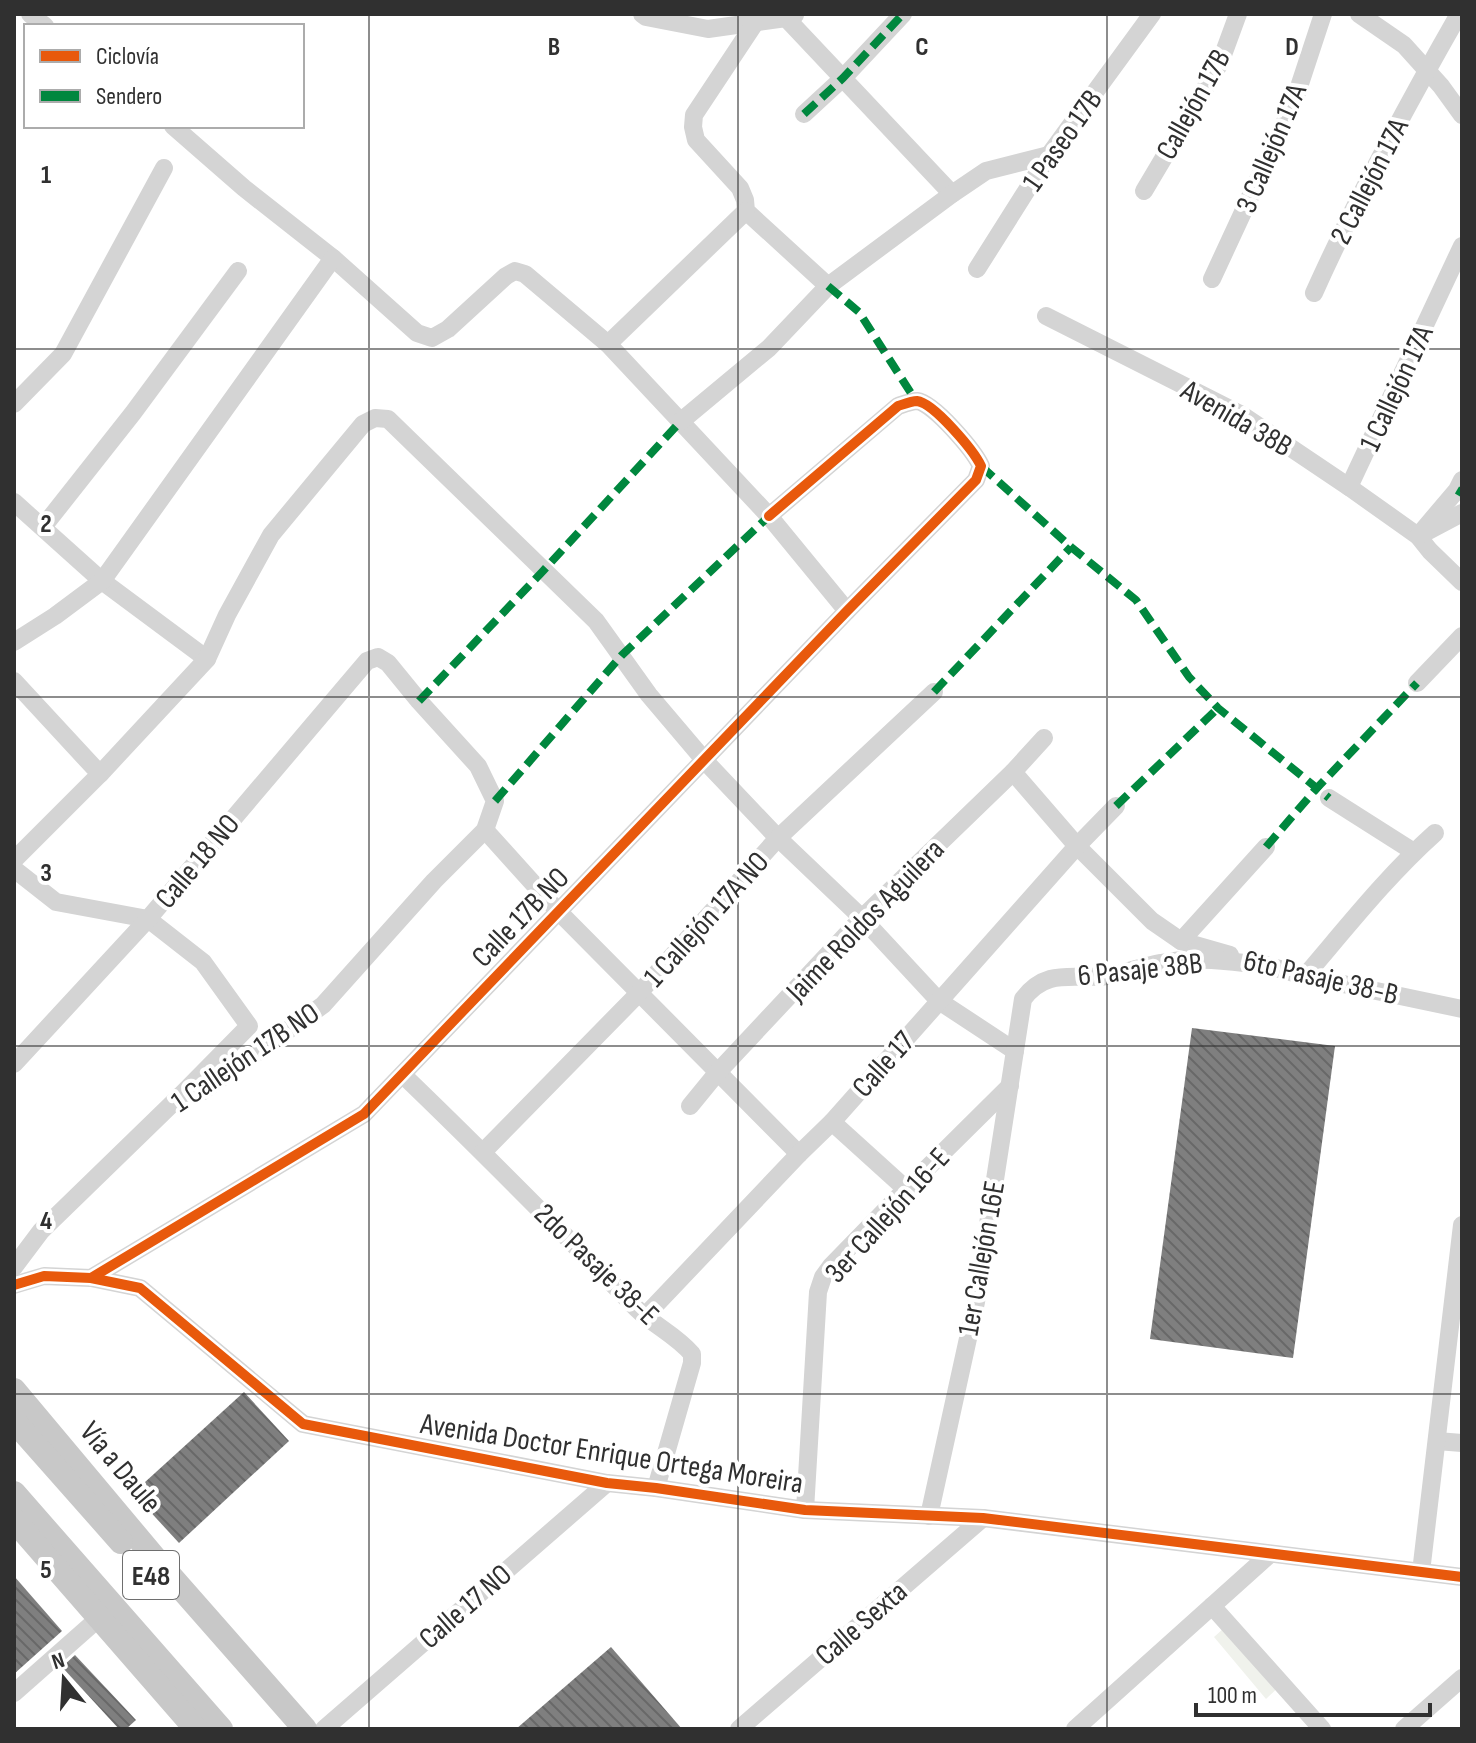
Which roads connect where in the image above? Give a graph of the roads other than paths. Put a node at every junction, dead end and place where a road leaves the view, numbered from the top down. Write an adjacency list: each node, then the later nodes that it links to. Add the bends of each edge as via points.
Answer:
1 (642, 14): 10 (street, via 708,29)
2 (903, 14): 12 (street)
3 (1152, 14): 16 (street, 1 Paseo 17B)
4 (1238, 14): 18 (street, Callejón 17B, via 1220,63)
5 (1323, 14): 25 (street, 3 Callejón 17A, via 1294,102)
6 (1359, 14): 9 (street)
7 (1459, 14): 11 (street, 2 Callejón 17A)
8 (792, 16): 10 (street); 12 (street)
9 (1386, 21): 11 (street)
10 (755, 23): 20 (street, via 694,115 693,127 696,140 740,188)
11 (1427, 71): 14 (street); 27 (street, 2 Callejón 17A)
12 (843, 78): 13 (street); 19 (street)
13 (804, 114)
14 (1462, 115)
15 (175, 128): 22 (street)
16 (1049, 155): 19 (street, via 986,171); 23 (street, 1 Paseo 17B)
17 (164, 168): 30 (street, via 63,354)
18 (1144, 191)
19 (952, 194): 26 (street)
20 (746, 211): 26 (street); 29 (street)
21 (1462, 246): 32 (street, 1 Callejón 17A)
22 (333, 258): 29 (street, via 417,333 432,338 515,271); 39 (street)
23 (977, 269)
24 (238, 271): 37 (street)
25 (1212, 279)
26 (828, 286): 31 (street, via 769,348)
27 (1314, 293)
28 (1046, 316): 32 (street, Avenida 38B, via 1242,415)
29 (608, 344): 31 (street)
30 (14, 404)
31 (680, 422): 36 (street)
32 (1349, 487): 38 (street, Avenida 38B)
33 (1460, 488): 38 (street)
34 (14, 502): 37 (street)
35 (1462, 513): 38 (street)
36 (769, 516): 41 (street); 41 (street, Calle 17B NO, via 898,406 916,401 931,406 976,454 981,466 976,480)
37 (43, 527): 39 (street)
38 (1418, 536): 40 (street, Avenida 38B)
39 (102, 581): 43 (street); 45 (street)
40 (1462, 582)
41 (847, 611): 50 (street, Calle 17B NO)
42 (1462, 636): 47 (street)
43 (14, 642)
44 (378, 657): 55 (street, 1 Callejón 17B NO, via 478,766 495,801); 65 (street, Calle 18 NO, via 367,661)
45 (207, 659): 50 (street, via 271,535 363,424 388,419 596,621); 52 (street)
46 (14, 681): 52 (street)
47 (1417, 683)
48 (934, 692): 57 (street, 1 Callejón 17A NO)
49 (1044, 738): 51 (street, Jaime Roldos Aguilera)
50 (705, 761): 57 (street); 63 (street, Calle 17B NO)
51 (1013, 772): 58 (street, 6to Pasaje 38-B); 64 (street, Jaime Roldos Aguilera)
52 (100, 774): 61 (street)
53 (1329, 798): 60 (street)
54 (1116, 806): 58 (street, Calle 17)
55 (485, 830): 63 (street); 78 (street, 1 Callejón 17B NO, via 323,1005 203,1091)
56 (1435, 833): 60 (street)
57 (778, 838): 64 (street); 69 (street, 1 Callejón 17A NO)
58 (1077, 846): 66 (street, 6to Pasaje 38-B, via 1152,921); 71 (street, Calle 17)
59 (1266, 847): 66 (street)
60 (1414, 852): 68 (street)
61 (14, 860)
62 (14, 869): 65 (street, via 56,902)
63 (558, 911): 69 (street); 76 (street, Calle 17B NO)
64 (862, 918): 71 (street); 75 (street, Jaime Roldos Aguilera)
65 (148, 919): 74 (street, Calle 18 NO); 78 (street, via 203,962 249,1026)
66 (1181, 941): 67 (street, 6to Pasaje 38-B)
67 (1265, 965): 68 (street, 6to Pasaje 38-B); 70 (street, 6 Pasaje 38B, via 1182,960 1112,975 1059,977 1044,980)
68 (1305, 976): 72 (street, 6to Pasaje 38-B)
69 (639, 993): 75 (street); 81 (street, 1 Callejón 17A NO)
70 (1023, 999): 73 (street, 1er Callejón 16E)
71 (939, 1001): 73 (street); 80 (street, Calle 17)
72 (1462, 1009)
73 (1015, 1051): 77 (street, 1er Callejón 16E)
74 (14, 1064)
75 (717, 1073): 79 (street, Jaime Roldos Aguilera); 82 (street)
76 (403, 1075): 81 (street, 2do Pasaje 38-E); 86 (street, Calle 17B NO, via 364,1114)
77 (1010, 1086): 83 (street, 3er Callejón 16-E); 97 (street, 1er Callejón 16E, via 976,1302)
78 (180, 1096): 85 (street, 1 Callejón 17B NO)
79 (690, 1106)
80 (832, 1122): 82 (street, Calle 17); 83 (street)
81 (483, 1152): 88 (street, 2do Pasaje 38-E)
82 (799, 1154): 88 (street, Calle 17)
83 (906, 1189): 96 (street, 3er Callejón 16-E, via 831,1266 818,1292)
84 (1462, 1225): 91 (street)
85 (17, 1256)
86 (91, 1278): 87 (street, via 44,1276); 93 (street, Avenida Doctor Enrique Ortega Moreira, via 140,1288 303,1424)
87 (14, 1285)
88 (645, 1316): 94 (street, 2do Pasaje 38-E, via 692,1354)
89 (14, 1390): 112 (main road, Vía a Daule / E48)
90 (14, 1421): 111 (main road, Vía a Daule / E48)
91 (1437, 1441): 92 (street); 101 (street)
92 (1462, 1443)
93 (607, 1483): 94 (street, Avenida Doctor Enrique Ortega Moreira); 113 (street, Calle 17 NO)
94 (656, 1488): 96 (street, Avenida Doctor Enrique Ortega Moreira)
95 (14, 1493): 104 (main road, E48)
96 (805, 1510): 97 (street, Avenida Doctor Enrique Ortega Moreira)
97 (929, 1516): 98 (street, Avenida Doctor Enrique Ortega Moreira)
98 (983, 1518): 100 (street, Avenida Doctor Enrique Ortega Moreira); 114 (street, Calle Sexta)
99 (14, 1520): 104 (main road, E48)
100 (1270, 1554): 101 (street, Avenida Doctor Enrique Ortega Moreira); 103 (street)
101 (1421, 1572): 102 (street, Avenida Doctor Enrique Ortega Moreira)
102 (1462, 1577)
103 (1212, 1606): 115 (street); 116 (street)
104 (106, 1611): 105 (main road, E48); 107 (street); 108 (main road, E48)
105 (166, 1667): 108 (main road); 110 (main road, E48)
106 (1462, 1678): 117 (street)
107 (14, 1693)
108 (176, 1706): 109 (main road, E48)
109 (196, 1729)
110 (221, 1729)
111 (287, 1729)
112 (305, 1729)
113 (324, 1729)
114 (739, 1729)
115 (1075, 1729)
116 (1322, 1729)
117 (1404, 1729)

